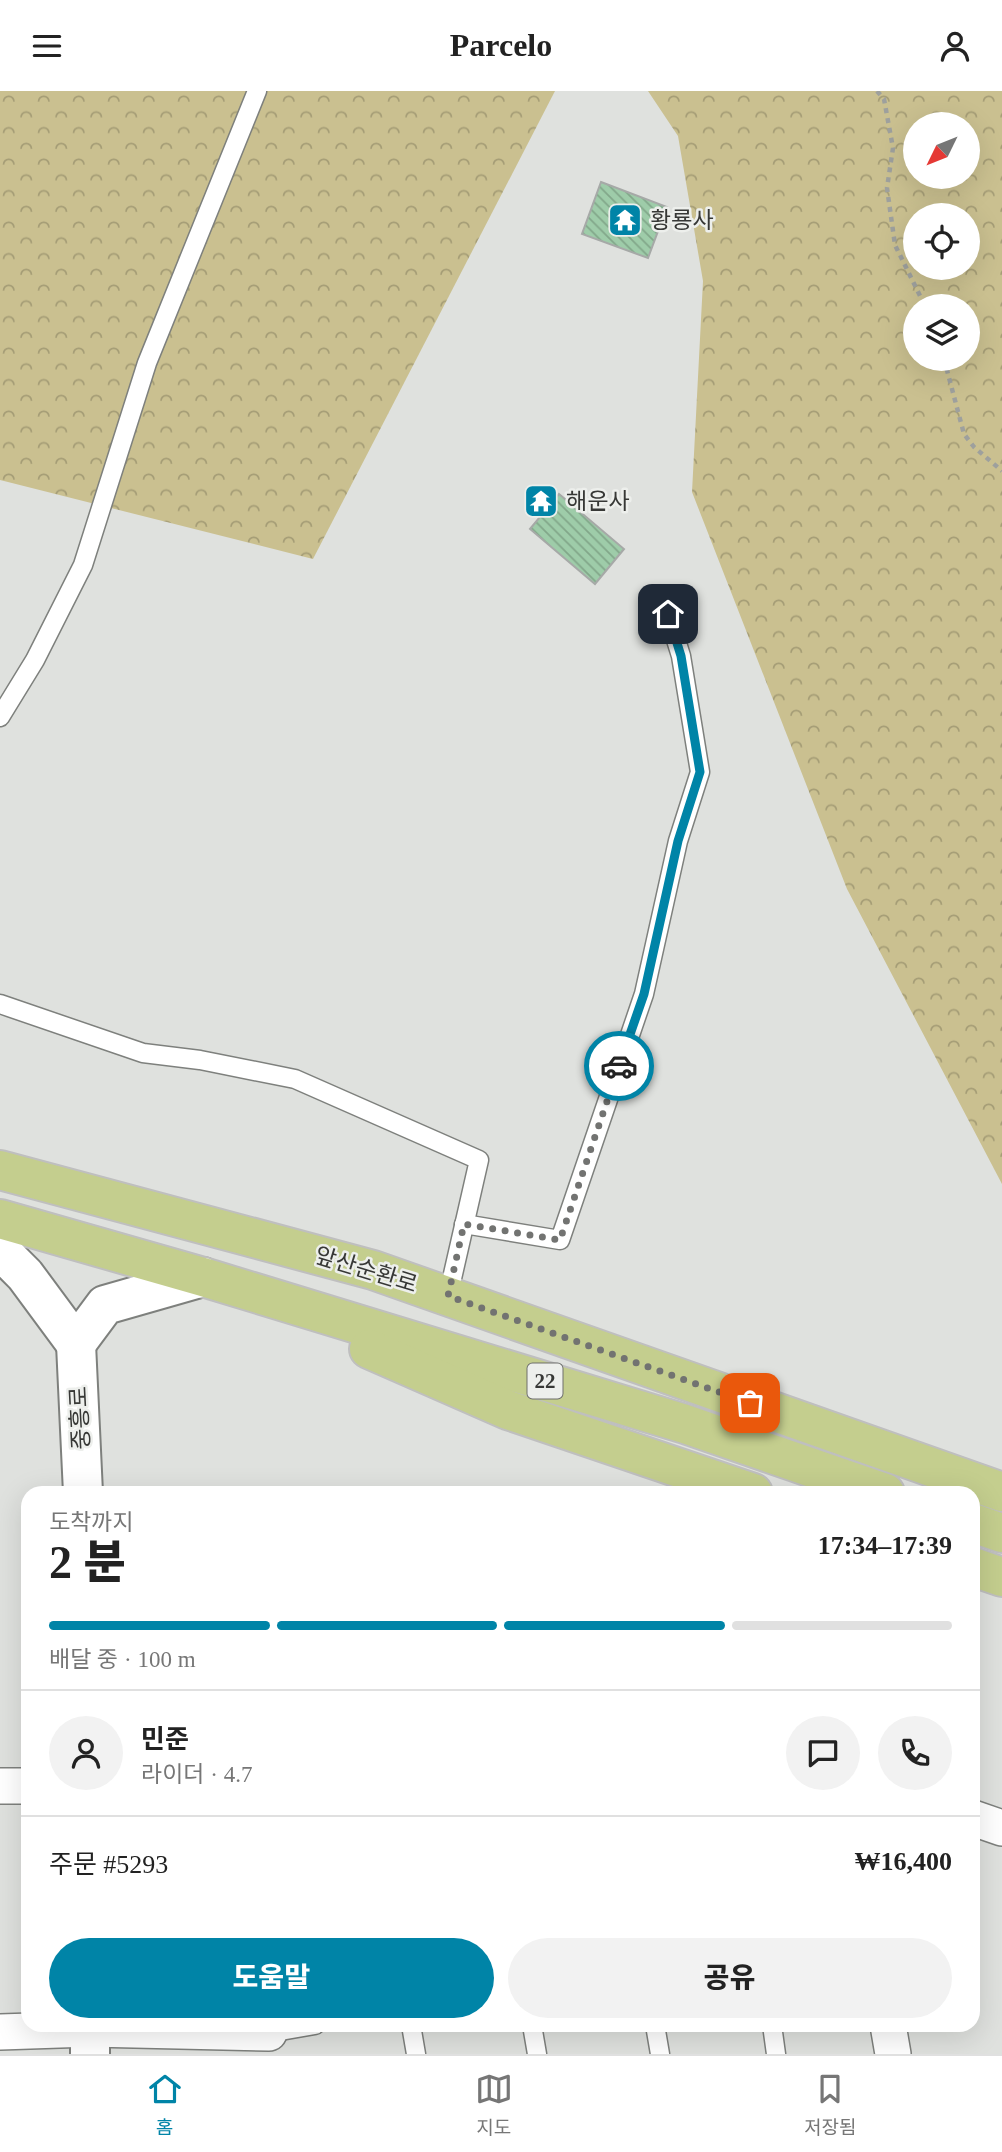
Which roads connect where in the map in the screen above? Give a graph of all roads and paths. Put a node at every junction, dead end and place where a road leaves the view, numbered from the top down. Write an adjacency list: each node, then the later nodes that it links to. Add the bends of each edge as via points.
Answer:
1 (257, 91): 7 (lane, via 147,363 83,565)
2 (877, 91): 3 (path, via 884,99 893,148 887,188 895,245)
3 (919, 294)
4 (947, 371): 5 (path, via 964,434)
5 (1002, 471)
6 (668, 614): 11 (lane, via 681,656 700,772 678,841 644,994 560,1240)
7 (0, 717)
8 (0, 1004): 11 (lane, via 144,1053 295,1079 479,1160)
9 (0, 1170): 14 (highway, 앞산순환로 / 22, via 373,1270)
10 (0, 1219): 13 (highway, 22)
11 (464, 1224): 14 (lane)
12 (0, 1250): 15 (street)
13 (203, 1277): 15 (street, via 105,1305); 17 (highway, 22, via 508,1410); 18 (highway, 22, via 685,1424)
14 (448, 1296): 19 (highway, 앞산순환로 / 22)
15 (76, 1344): 16 (street, 중흥로)
16 (83, 1486)
17 (732, 1486)
18 (865, 1486)
19 (1002, 1492)
20 (980, 1525): 21 (highway)
21 (1002, 1533)
22 (980, 1569): 23 (highway)
23 (1002, 1577)
24 (0, 1786): 25 (street)
25 (21, 1787)
26 (980, 1820): 27 (street)
27 (1002, 1828)
28 (0, 2032): 35 (street)
29 (288, 2032): 36 (lane)
30 (412, 2032): 37 (lane)
31 (532, 2032): 38 (lane)
32 (656, 2032): 39 (lane)
33 (773, 2032): 40 (lane)
34 (889, 2032): 41 (street)
35 (90, 2036): 36 (street)
36 (269, 2037)
37 (416, 2054)
38 (537, 2054)
39 (660, 2054)
40 (776, 2054)
41 (893, 2054)

